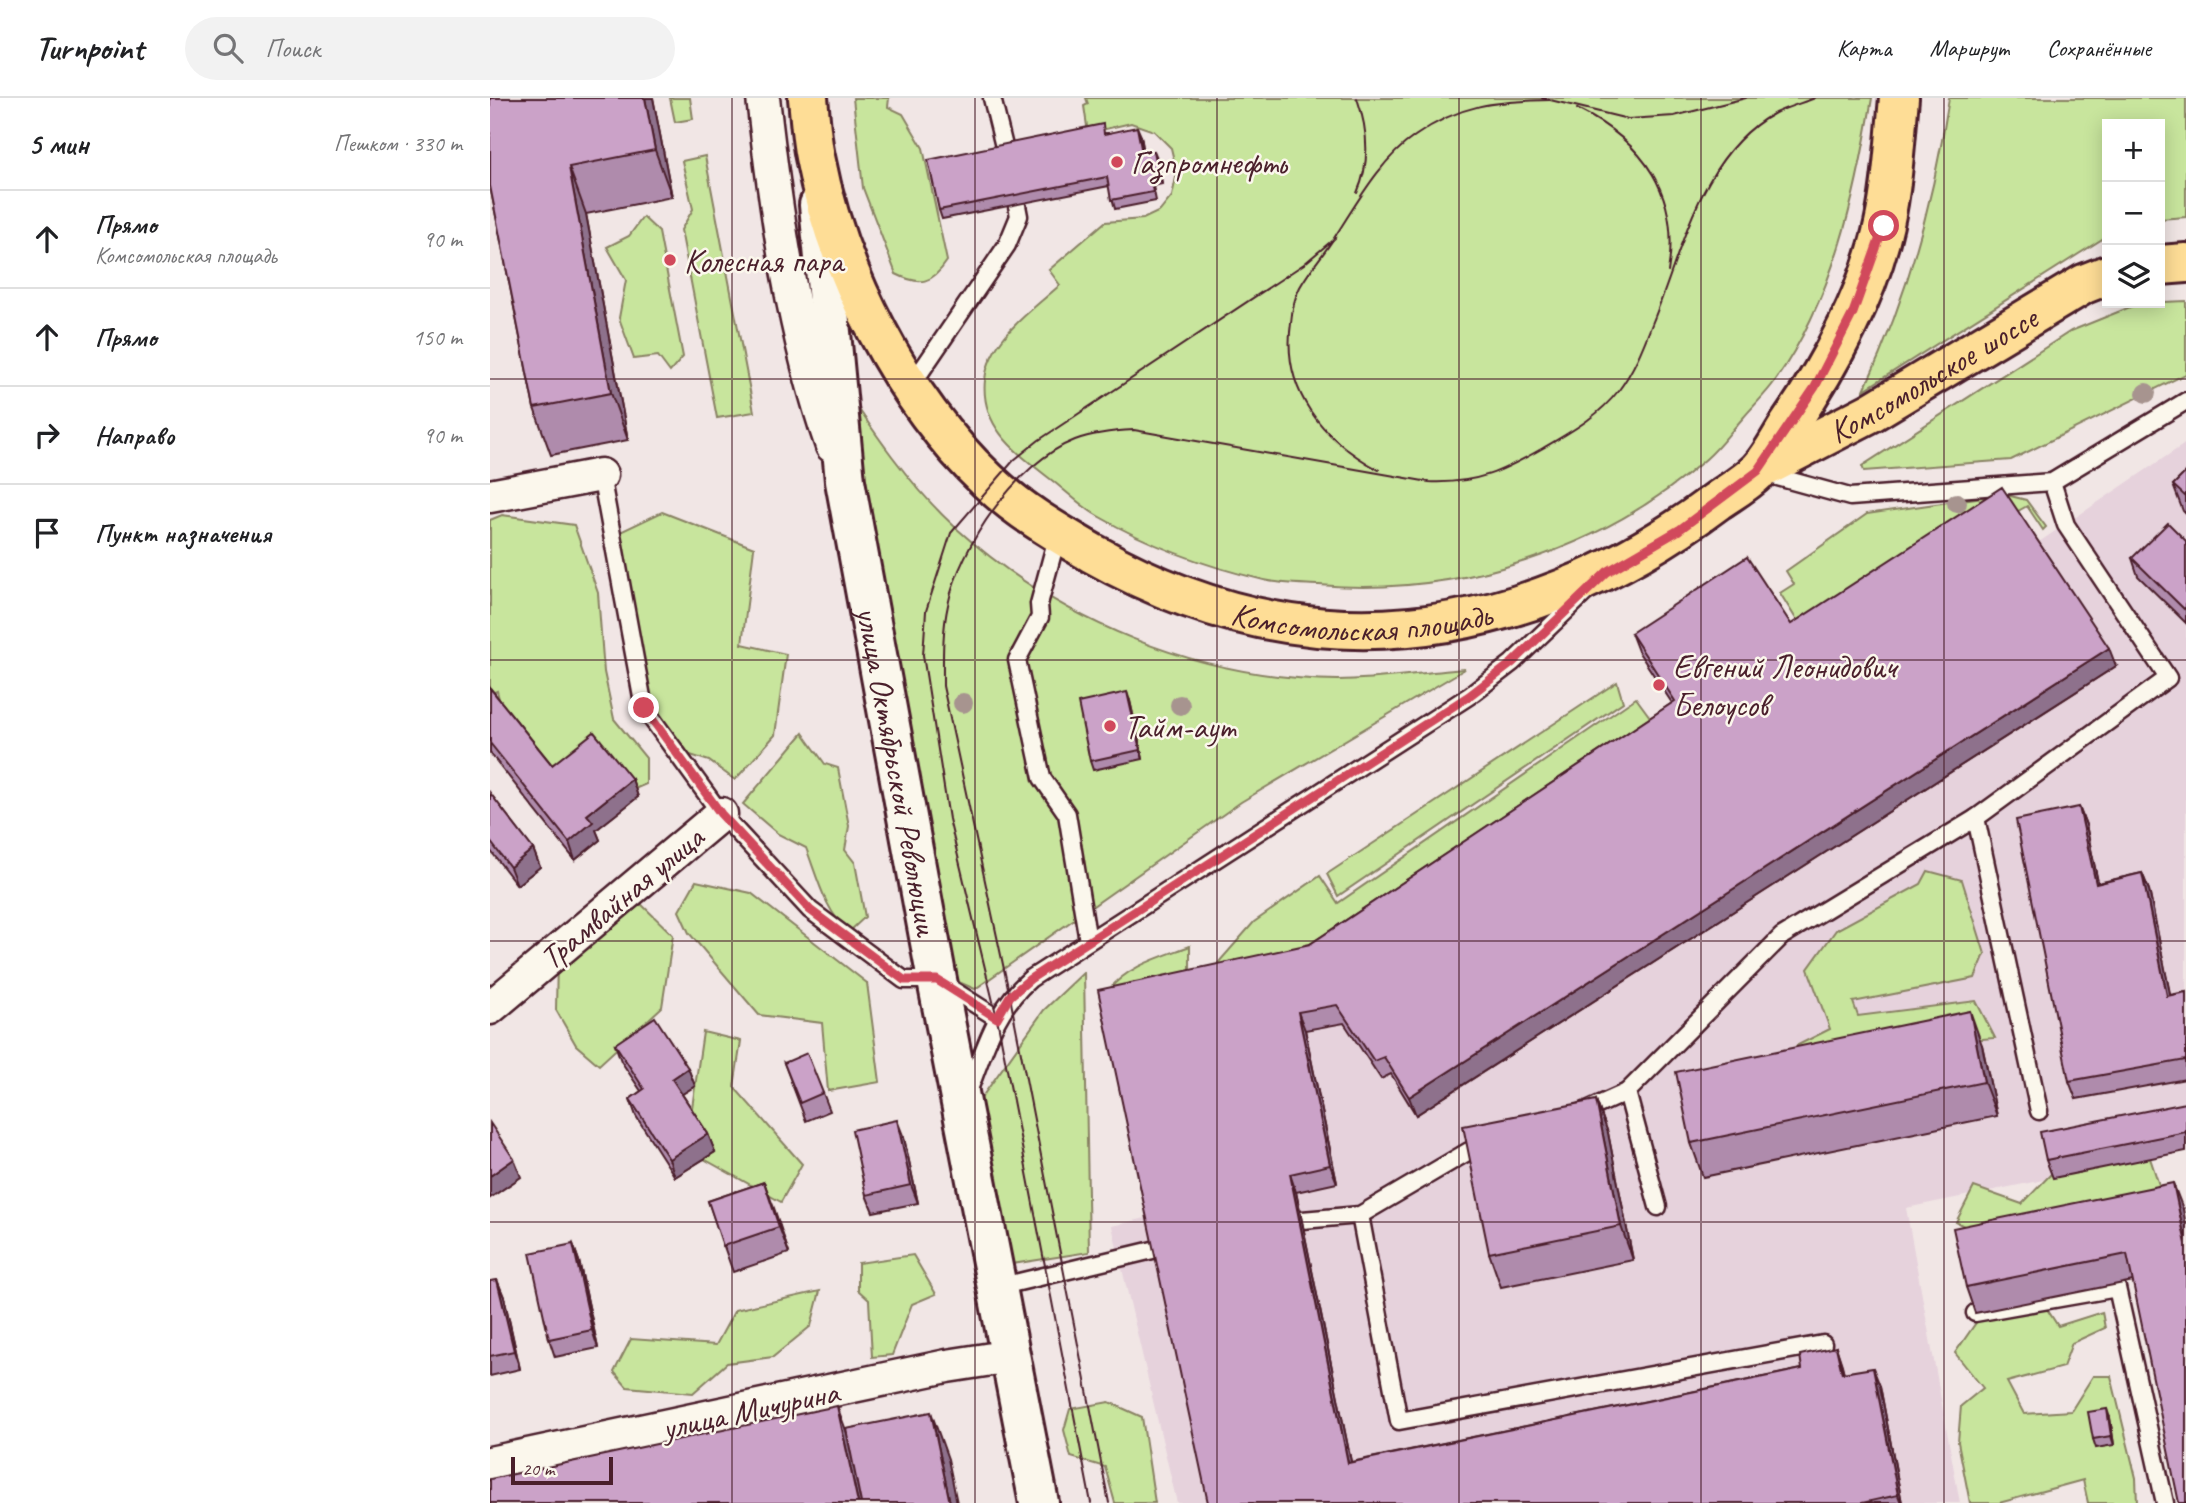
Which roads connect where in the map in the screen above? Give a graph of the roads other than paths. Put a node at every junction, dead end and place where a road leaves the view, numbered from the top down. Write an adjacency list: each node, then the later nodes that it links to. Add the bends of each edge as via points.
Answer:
1 (763, 98): 13 (street, via 781,237 812,388)
2 (808, 98): 5 (main road, Комсомольская площадь)
3 (992, 98): 9 (lane, via 1019,216 1007,245)
4 (1899, 98): 11 (main road, Комсомольская площадь, via 1884,226 1853,313 1815,387)
5 (815, 156): 9 (main road, Комсомольская площадь, via 842,255 864,306); 13 (street, улица Октябрьской Революции)
6 (2186, 264): 7 (main road)
7 (2165, 265)
8 (2102, 277): 11 (main road, Комсомольское шоссе, via 1870,413)
9 (911, 387): 16 (main road, Комсомольская площадь, via 983,477)
10 (2186, 401): 14 (lane)
11 (1758, 471): 14 (lane, via 1850,497); 17 (main road, Комсомольская площадь, via 1679,530)
12 (601, 475): 15 (street); 18 (lane, via 644,708)
13 (845, 481): 21 (street, улица Октябрьской Революции)
14 (2052, 482): 19 (lane, via 2066,526 2168,678)
15 (490, 496)
16 (1058, 534): 17 (main road, Комсомольская площадь, via 1173,593 1230,612 1305,627 1383,631 1451,624 1521,606); 20 (lane, via 1039,604 1040,617 1017,660 1042,778 1067,814)
17 (1607, 572): 20 (lane, via 1512,663 1469,696)
18 (721, 814): 21 (lane, via 810,910 904,980); 22 (street, Трамвайная улица)
19 (1976, 818): 24 (lane, via 1782,936); 26 (lane)
20 (1088, 941): 23 (lane, via 1030,979 1010,996)
21 (937, 980): 23 (lane); 25 (street, улица Октябрьской Революции)
22 (490, 1008)
23 (997, 1018): 25 (lane)
24 (1627, 1092): 27 (lane); 29 (lane)
25 (963, 1104): 33 (street, улица Октябрьской Революции)
26 (2039, 1111)
27 (1558, 1123)
28 (1508, 1139): 30 (lane, via 1469,1151)
29 (1658, 1207)
30 (1360, 1215): 31 (lane); 35 (lane, via 1399,1421)
31 (1302, 1220)
32 (1157, 1249): 33 (lane)
33 (998, 1287): 36 (street, улица Октябрьской Революции)
34 (1975, 1313): 39 (lane, via 2117,1287)
35 (1823, 1344)
36 (1011, 1356): 37 (street, улица Мичурина, via 947,1366 814,1402); 38 (street, улица Октябрьской Революции)
37 (490, 1463)
38 (1039, 1503)
39 (2165, 1503)

